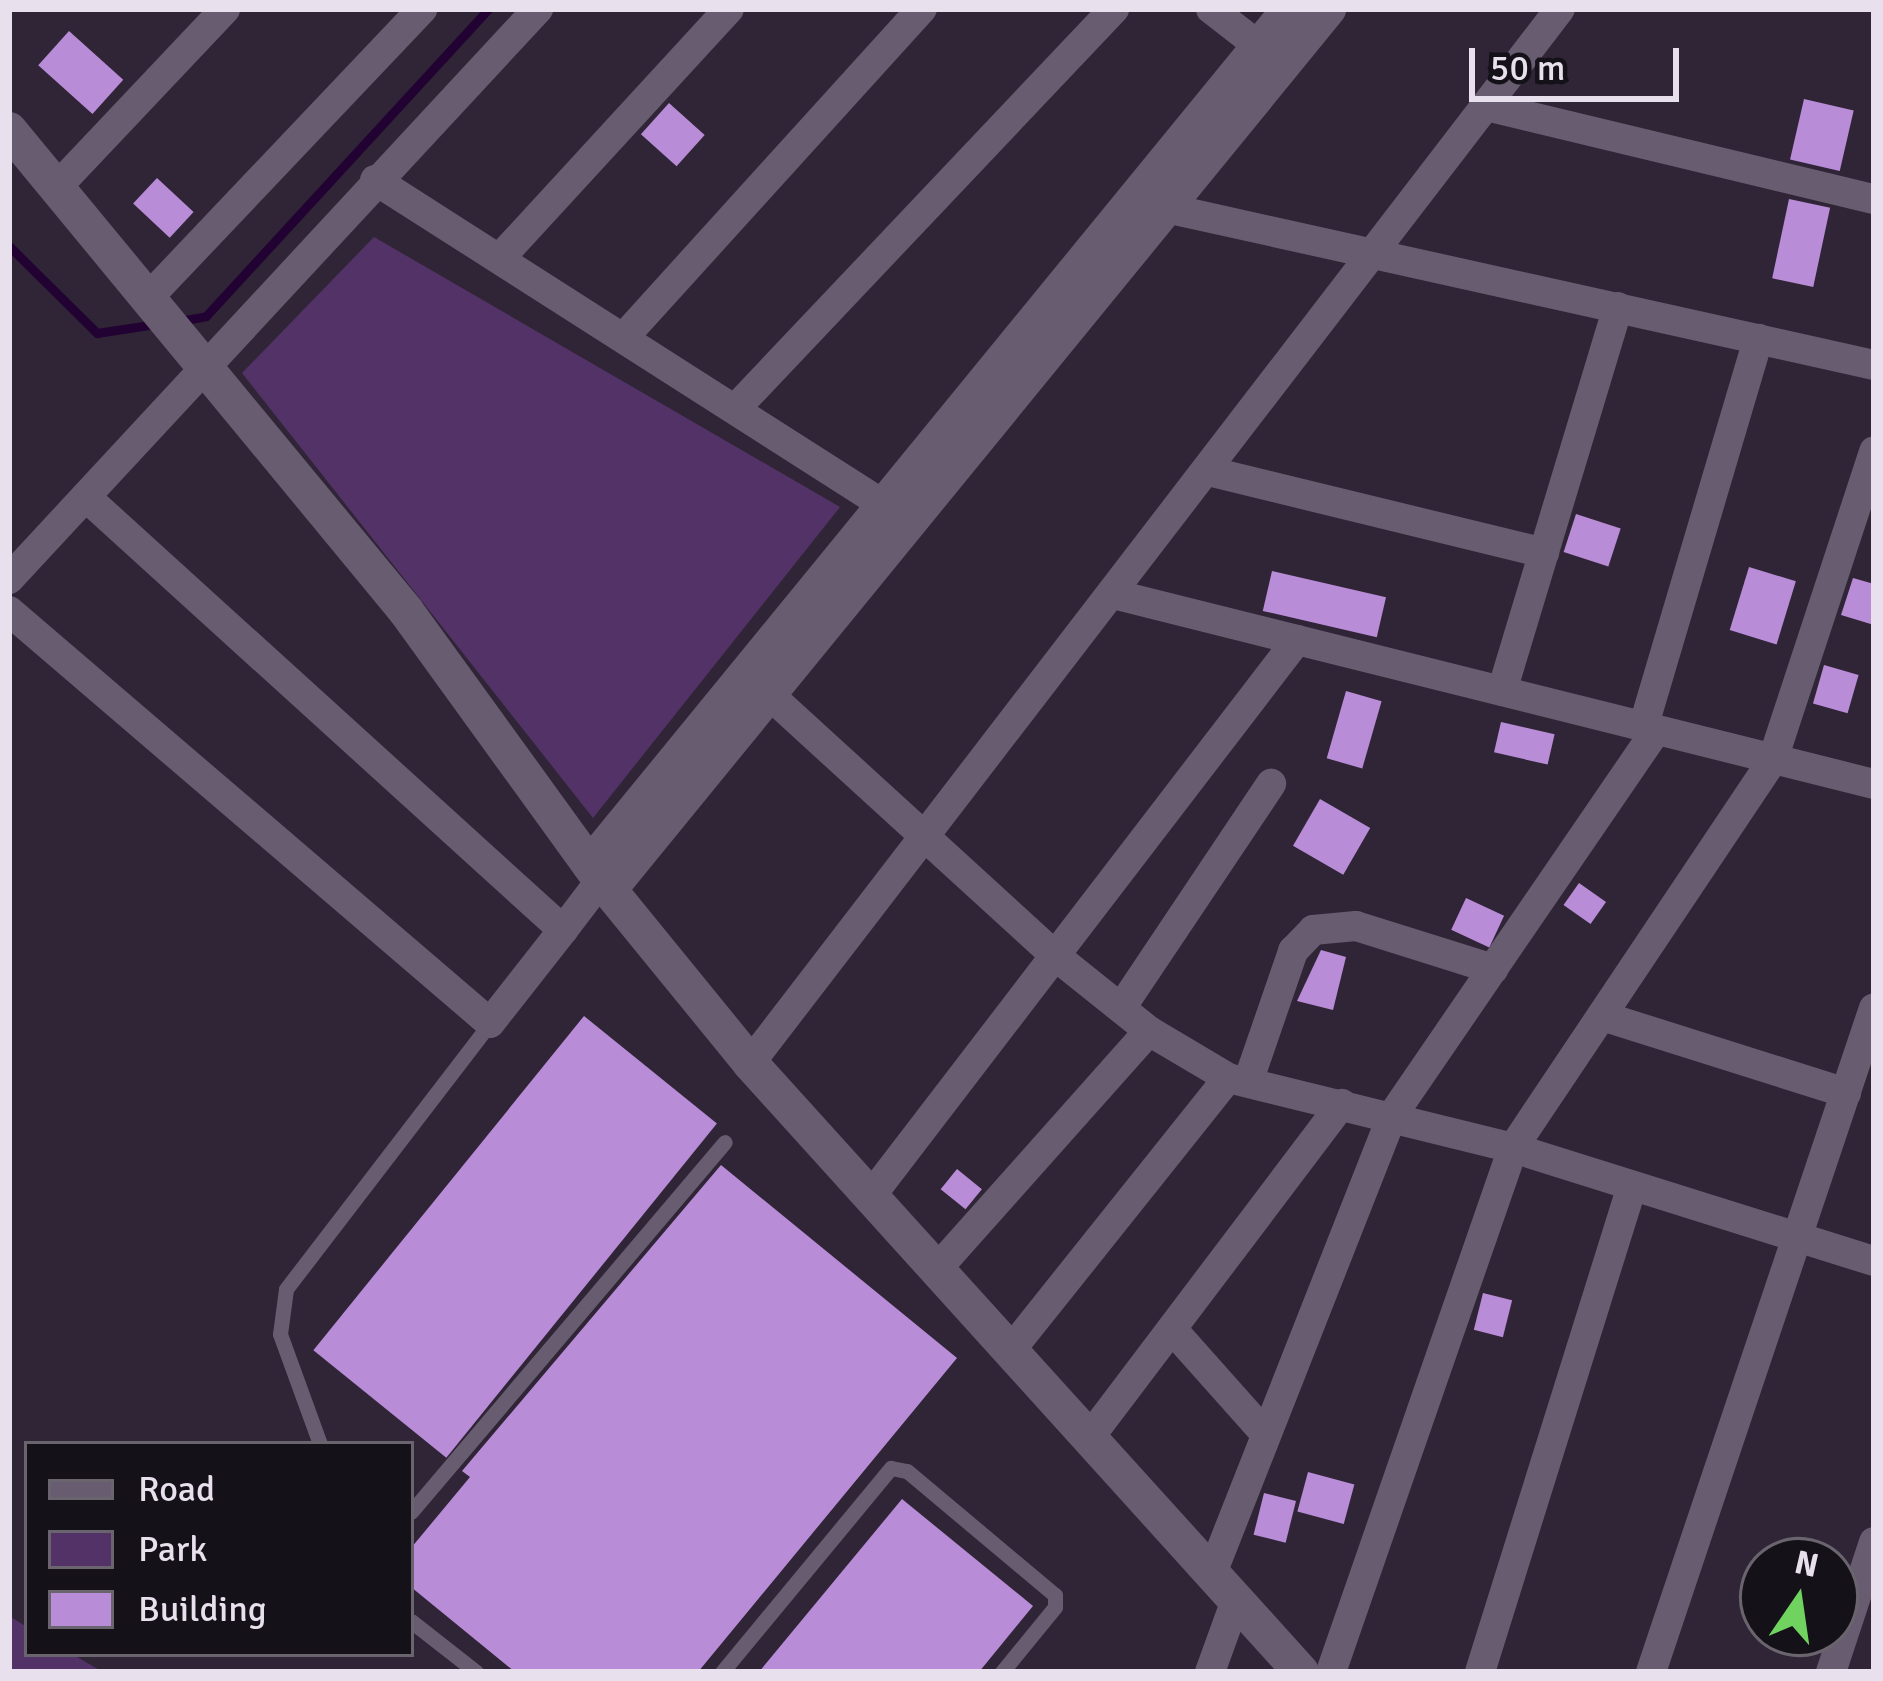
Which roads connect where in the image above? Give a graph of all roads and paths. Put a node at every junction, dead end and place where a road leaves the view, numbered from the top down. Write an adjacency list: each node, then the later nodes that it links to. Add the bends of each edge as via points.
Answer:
1 (225, 9): 15 (street)
2 (422, 9): 20 (street)
3 (538, 9): 14 (street)
4 (729, 9): 19 (street)
5 (922, 9): 22 (street)
6 (1114, 9): 26 (street)
7 (1211, 9): 11 (street)
8 (1289, 9): 11 (street)
9 (1328, 9): 11 (street)
10 (1560, 9): 12 (street)
11 (1271, 56): 17 (street)
12 (1490, 106): 16 (street); 18 (street)
13 (9, 130): 15 (street)
14 (375, 180): 19 (street); 25 (street)
15 (56, 188): 20 (street)
16 (1874, 199)
17 (1149, 205): 18 (street); 30 (street)
18 (1377, 252): 21 (street); 28 (street)
19 (500, 258): 22 (street)
20 (147, 299): 25 (street)
21 (1618, 307): 23 (street); 31 (street)
22 (626, 336): 26 (street)
23 (1758, 338): 24 (street); 38 (street)
24 (1874, 364)
25 (207, 373): 29 (street); 43 (street, via 406,611)
26 (738, 406): 30 (street)
27 (1874, 452): 39 (street)
28 (1208, 471): 31 (street); 33 (street)
29 (87, 497): 32 (street); 44 (street)
30 (897, 514): 36 (street)
31 (1544, 553): 37 (street)
32 (13, 566)
33 (1113, 594): 35 (street); 42 (street)
34 (9, 610): 50 (street)
35 (1297, 640): 37 (street); 45 (street)
36 (758, 684): 42 (street); 43 (street)
37 (1502, 691): 38 (street)
38 (1650, 729): 39 (street); 46 (street)
39 (1773, 759): 41 (street); 49 (street)
40 (1270, 784): 47 (street)
41 (1874, 784)
42 (927, 835): 45 (street); 52 (street)
43 (600, 878): 44 (street); 52 (street)
44 (562, 930): 50 (street)
45 (1058, 958): 47 (street); 60 (street)
46 (1493, 969): 53 (street, via 1356,926 1313,930 1293,951); 56 (street)
47 (1121, 1008): 51 (street)
48 (1874, 1008): 54 (street)
49 (1602, 1016): 54 (street); 58 (street)
50 (490, 1023): 68 (lane, via 286,1289 280,1334)
51 (1150, 1031): 53 (street); 63 (street)
52 (750, 1064): 60 (street)
53 (1238, 1080): 55 (street); 65 (street)
54 (1846, 1093): 61 (street)
55 (1342, 1104): 56 (street); 64 (street)
56 (1392, 1116): 58 (street); 66 (street)
57 (725, 1142): 69 (lane)
58 (1513, 1148): 59 (street); 74 (street)
59 (1632, 1186): 61 (street); 80 (street)
60 (870, 1197): 63 (street)
61 (1797, 1238): 62 (street); 81 (street)
62 (1874, 1261)
63 (936, 1270): 65 (street)
64 (1172, 1329): 66 (street); 67 (street)
65 (1010, 1351): 67 (street)
66 (1262, 1430): 71 (street)
67 (1089, 1438): 71 (street)
68 (319, 1441)
69 (414, 1508)
70 (1874, 1542): 82 (street)
71 (1224, 1586): 74 (street); 79 (street)
72 (414, 1623): 73 (lane)
73 (448, 1650): 75 (lane); 76 (lane)
74 (1311, 1671)
75 (460, 1672)
76 (476, 1672)
77 (722, 1672): 78 (lane, via 891,1468 907,1471 1055,1595 1055,1607)
78 (1002, 1672)
79 (1210, 1672)
80 (1480, 1672)
81 (1651, 1672)
82 (1832, 1672)

